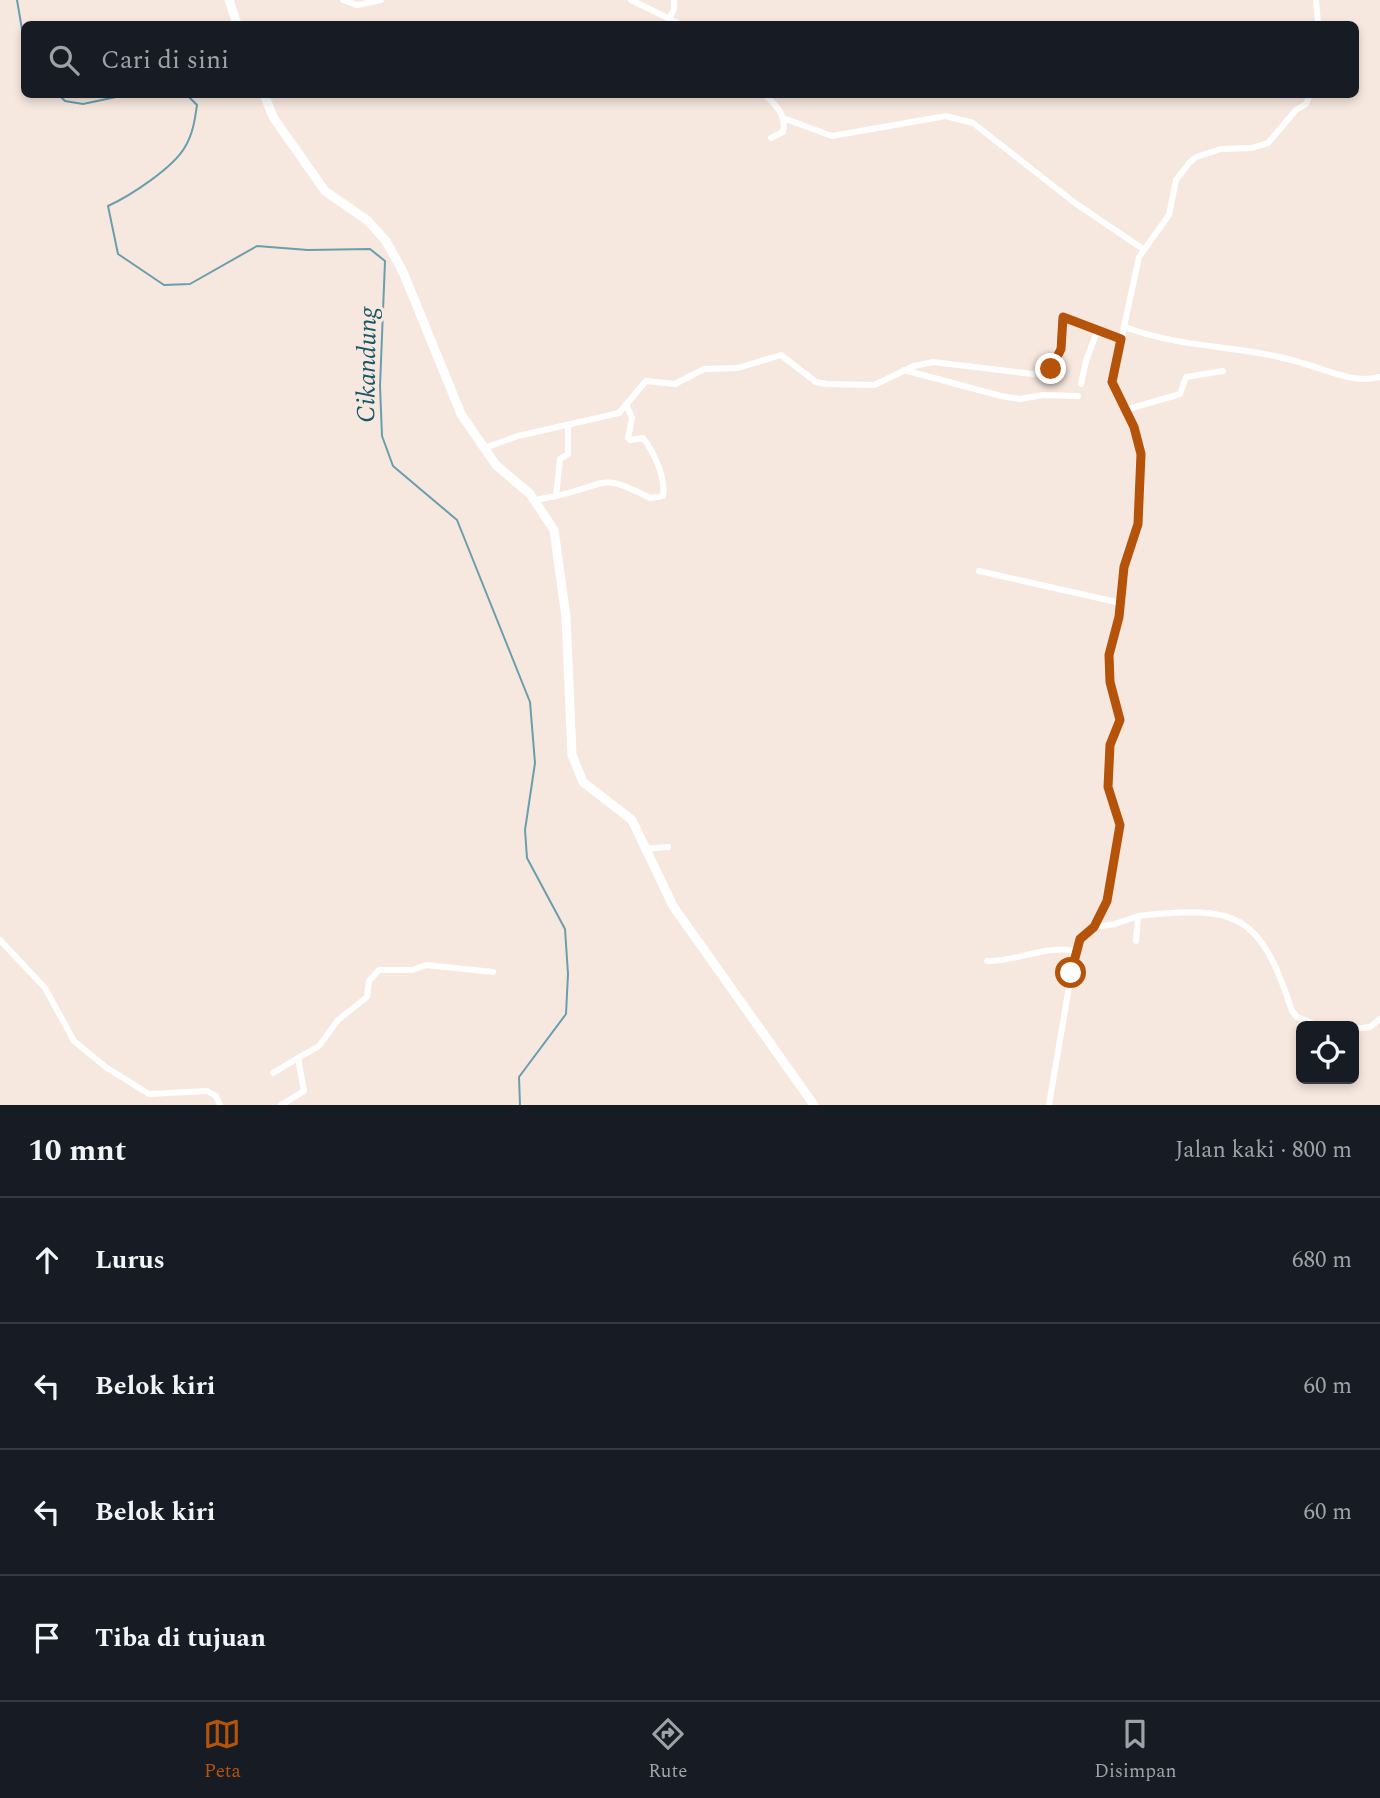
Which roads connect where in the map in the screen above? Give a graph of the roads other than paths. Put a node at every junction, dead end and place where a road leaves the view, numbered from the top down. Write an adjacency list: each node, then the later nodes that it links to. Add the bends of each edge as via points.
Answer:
1 (229, 0): 8 (street)
2 (343, 0): 3 (street, via 357,5)
3 (382, 0)
4 (631, 0): 7 (street)
5 (674, 0): 7 (street)
6 (1316, 0): 10 (street)
7 (670, 18): 9 (street)
8 (236, 21)
9 (675, 21)
10 (1318, 21)
11 (266, 98): 28 (street, via 273,117 325,191 367,220 386,241 403,272 451,396)
12 (768, 98): 14 (street)
13 (1308, 98): 16 (street, via 1261,147 1221,149 1189,163 1176,180 1169,215)
14 (783, 118): 15 (street, via 783,132); 16 (street, via 832,136 960,117)
15 (771, 138)
16 (1143, 249): 17 (street)
17 (1125, 327): 19 (street); 22 (street, via 1181,343 1269,353 1357,379)
18 (1098, 329): 19 (street); 20 (street, via 1063,317 1056,361 1051,369 1037,373 1021,375 933,362); 23 (street)
19 (1121, 339): 26 (street, via 1112,382)
20 (904, 370): 24 (street, via 1020,399); 25 (street, via 874,385 827,384 816,382 782,355 738,368 704,369 675,384 646,381)
21 (1223, 372): 26 (street, via 1186,377 1180,394)
22 (1380, 377)
23 (1081, 384)
24 (1078, 396)
25 (626, 404): 27 (street, via 619,413); 29 (street, via 632,418 628,438 641,437 648,444 661,474 663,496 650,498 611,480)
26 (1125, 410): 32 (street, via 1137,435 1141,464 1138,524 1124,567)
27 (568, 425): 28 (street); 29 (street, via 570,448 561,457)
28 (484, 449): 30 (street, via 500,471)
29 (556, 496): 30 (street)
30 (535, 499): 34 (street, via 554,530 559,550 575,768 583,782 632,820)
31 (979, 571): 32 (street)
32 (1121, 603): 36 (street, via 1109,667 1120,720 1110,745 1108,775 1109,798 1120,825 1107,901)
33 (668, 847): 34 (street)
34 (644, 849): 49 (street, via 689,930)
35 (1138, 916): 36 (street); 38 (street); 43 (street, via 1205,913 1241,921 1273,962 1292,1011)
36 (1094, 927): 39 (street, via 1080,939)
37 (0, 940): 47 (street, via 45,988 74,1041 92,1057 143,1093 207,1091)
38 (1136, 941)
39 (1075, 951): 40 (street, via 1053,949 1035,956); 50 (street)
40 (987, 961)
41 (493, 972): 45 (street, via 426,965 413,970 379,970 369,981 367,997 338,1020 319,1046)
42 (1380, 1019): 44 (street)
43 (1307, 1021)
44 (1359, 1028)
45 (298, 1058): 46 (street); 48 (street, via 304,1091)
46 (273, 1073)
47 (220, 1105)
48 (281, 1105)
49 (814, 1105)
50 (1049, 1105)

